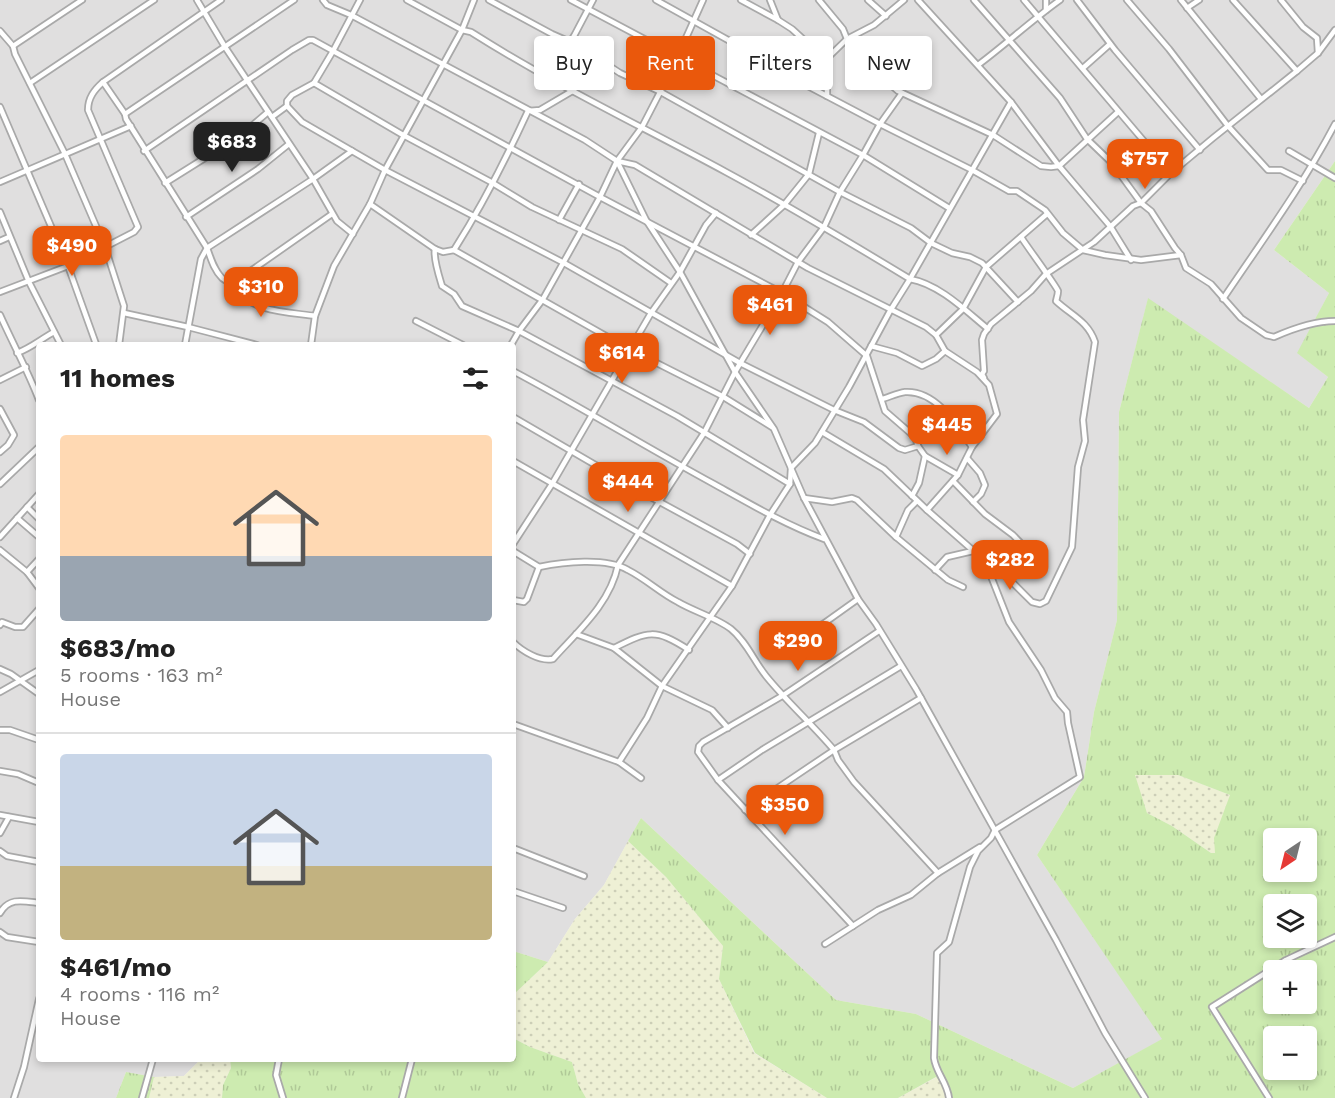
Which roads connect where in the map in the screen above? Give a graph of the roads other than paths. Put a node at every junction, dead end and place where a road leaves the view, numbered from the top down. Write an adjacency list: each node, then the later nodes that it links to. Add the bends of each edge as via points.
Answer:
1 (82, 0): 54 (street)
2 (154, 0): 68 (street)
3 (197, 0): 33 (street)
4 (221, 0): 33 (street)
5 (294, 0): 55 (street)
6 (323, 0): 35 (street)
7 (360, 0): 35 (street)
8 (407, 0): 40 (street)
9 (474, 0): 40 (street)
10 (489, 0): 43 (street)
11 (571, 0): 32 (street)
12 (593, 0): 32 (street)
13 (656, 0): 39 (street)
14 (703, 0): 39 (street)
15 (741, 0): 38 (street)
16 (770, 0): 38 (street)
17 (819, 0): 48 (street)
18 (868, 0): 36 (street)
19 (904, 0): 36 (street)
20 (918, 0): 60 (street)
21 (974, 0): 52 (street)
22 (1024, 0): 37 (street)
23 (1046, 0): 34 (street)
24 (1060, 0): 34 (street)
25 (1077, 0): 53 (street)
26 (1127, 0): 89 (street)
27 (1181, 0): 31 (street)
28 (1199, 0): 31 (street)
29 (1233, 0): 64 (street)
30 (1281, 0): 58 (street, via 1317,38)
31 (1187, 8): 77 (street)
32 (588, 9): 44 (street); 45 (street)
33 (204, 10): 55 (street); 67 (street)
34 (1046, 10): 37 (street)
35 (351, 15): 56 (street); 59 (street)
36 (886, 16): 49 (street)
37 (1038, 16): 52 (street); 61 (street)
38 (778, 20): 47 (street)
39 (695, 21): 46 (street); 50 (street)
40 (462, 30): 59 (street); 63 (street)
41 (1335, 30): 58 (street)
42 (0, 31): 54 (street)
43 (559, 36)
44 (572, 36)
45 (639, 36)
46 (687, 36)
47 (800, 36)
48 (846, 36)
49 (853, 36)
50 (727, 39)
51 (845, 41): 57 (street)
52 (1010, 41): 60 (street); 95 (street, via 1060,98)
53 (1110, 44): 61 (street); 98 (street)
54 (13, 46): 68 (street)
55 (225, 46): 66 (street); 84 (street)
56 (333, 51): 66 (street, via 309,40); 69 (street); 78 (street)
57 (833, 52)
58 (1318, 53): 64 (street)
59 (442, 64): 78 (street); 82 (street)
60 (978, 65): 79 (street)
61 (1083, 68): 83 (street)
62 (614, 69): 74 (street)
63 (534, 70)
64 (1297, 71): 77 (street)
65 (715, 77): 91 (street)
66 (248, 80): 85 (street); 99 (street)
67 (103, 82): 84 (street); 94 (street, via 88,103)
68 (30, 83): 102 (street)
69 (314, 83): 80 (street, via 288,98); 92 (street)
70 (574, 90): 82 (street, via 540,110); 90 (street)
71 (816, 90): 76 (street)
72 (827, 90): 76 (street)
73 (898, 90): 75 (street)
74 (659, 91): 90 (street); 111 (street)
75 (902, 93): 86 (street); 93 (street)
76 (827, 96): 86 (street)
77 (1261, 99): 89 (street)
78 (422, 100): 92 (street); 97 (street)
79 (1011, 102): 93 (street); 106 (street)
80 (287, 106): 85 (street); 100 (street, via 302,122)
81 (0, 107): 107 (street)
82 (528, 111): 97 (street); 104 (street)
83 (1118, 112): 95 (street); 110 (street)
84 (125, 114): 88 (street)
85 (270, 115): 96 (street); 117 (street)
86 (880, 124): 103 (street); 109 (street)
87 (1335, 124): 105 (street)
88 (131, 126): 94 (street); 99 (street)
89 (1227, 126): 98 (street); 114 (street, via 1268,170 1281,170)
90 (642, 127): 104 (street); 123 (street)
91 (819, 133): 103 (street); 111 (street)
92 (403, 135): 108 (street); 116 (street)
93 (993, 135): 106 (street, via 1041,166); 109 (street)
94 (101, 139): 102 (street); 142 (street, via 138,227)
95 (1087, 139): 106 (street); 121 (street, via 1112,163)
96 (289, 144): 113 (street); 129 (street)
97 (511, 148): 116 (street); 118 (street)
98 (1200, 150): 110 (street)
99 (144, 151): 117 (street)
100 (352, 151): 108 (street); 113 (street)
101 (1289, 151): 105 (street)
102 (65, 154): 107 (street); 142 (street)
103 (863, 155): 119 (street); 124 (street)
104 (616, 161): 120 (street); 126 (street, via 635,165); 132 (street)
105 (1312, 164): 112 (street); 114 (street)
106 (1059, 166): 133 (street)
107 (28, 170): 115 (street); 152 (street)
108 (385, 170): 122 (street); 130 (street)
109 (972, 170): 124 (street); 128 (street, via 1009,191 1017,190)
110 (1171, 173): 121 (street)
111 (809, 174): 119 (street); 123 (street)
112 (1335, 178)
113 (313, 179): 127 (street); 144 (street)
114 (1303, 181): 162 (street)
115 (0, 182)
116 (492, 182): 130 (street); 131 (street)
117 (165, 183): 129 (street)
118 (579, 184): 120 (street); 131 (street)
119 (840, 192): 134 (street); 141 (street, via 911,228)
120 (600, 197): 132 (street); 135 (street)
121 (1141, 203): 133 (street); 148 (street, via 1151,211)
122 (370, 204): 136 (street); 145 (street)
123 (784, 205): 134 (street); 137 (street)
124 (949, 208): 141 (street)
125 (0, 212): 138 (street)
126 (716, 213): 137 (street); 143 (street)
127 (332, 214): 136 (street); 159 (street)
128 (1047, 214): 139 (street); 147 (street)
129 (186, 217): 144 (street)
130 (475, 217): 146 (street); 151 (street)
131 (559, 220): 135 (street)
132 (646, 220): 143 (street); 154 (street)
133 (1110, 226): 147 (street); 149 (street)
134 (824, 227): 150 (street); 156 (street)
135 (581, 231): 151 (street); 158 (street, via 622,249)
136 (353, 234): 170 (street, via 334,266)
137 (751, 235): 150 (street)
138 (9, 237): 140 (street); 157 (street)
139 (1021, 237): 153 (street); 155 (street)
140 (0, 241)
141 (931, 243): 153 (street); 156 (street)
142 (105, 247): 152 (street); 167 (street)
143 (693, 247): 154 (street); 161 (street)
144 (207, 248): 159 (street, via 213,266); 173 (street, via 201,259)
145 (435, 249): 146 (street); 175 (street, via 442,286 462,306)
146 (454, 250): 163 (street)
147 (1083, 250): 149 (street); 155 (street)
148 (1181, 255): 149 (street); 162 (street, via 1186,268 1211,284)
149 (1131, 260)
150 (798, 262): 161 (street); 166 (street)
151 (564, 263): 163 (street); 168 (street)
152 (68, 266): 157 (street); 180 (street)
153 (986, 267): 164 (street); 165 (street)
154 (680, 272): 158 (street); 192 (street)
155 (1046, 274): 164 (street); 250 (street, via 1058,290 1056,301 1084,323 1095,342 1083,420 1085,441 1078,467 1072,547 1046,601 1040,604 1032,602 994,564)
156 (910, 279): 165 (street, via 928,284); 166 (street)
157 (29, 282): 160 (street); 176 (street)
158 (670, 283): 168 (street)
159 (232, 284): 170 (street, via 240,297 272,310)
160 (0, 292)
161 (782, 293): 193 (street, via 828,322); 194 (street)
162 (1223, 298): 172 (street, via 1241,318 1274,337 1314,323)
163 (543, 299): 175 (street); 189 (street)
164 (1018, 302): 174 (street)
165 (963, 309): 174 (street); 177 (street)
166 (890, 310): 177 (street); 188 (street)
167 (124, 313): 173 (street); 181 (street)
168 (651, 313): 189 (street); 192 (street)
169 (0, 315): 191 (street)
170 (315, 316): 184 (street)
171 (416, 321): 185 (street)
172 (1335, 321)
173 (188, 327): 182 (street); 183 (street)
174 (988, 329): 200 (street, via 982,340 981,374)
175 (519, 331): 186 (street); 199 (street)
176 (54, 332): 178 (street); 179 (street)
177 (936, 335): 190 (street)
178 (38, 342)
179 (59, 342)
180 (95, 342)
181 (119, 342)
182 (185, 342)
183 (246, 342)
184 (311, 342)
185 (457, 342)
186 (513, 342)
187 (36, 345): 191 (street)
188 (871, 346): 190 (street, via 922,366); 193 (street)
189 (629, 349): 199 (street); 202 (street)
190 (945, 351): 200 (street)
191 (16, 353): 195 (street)
192 (725, 353): 194 (street); 196 (street)
193 (867, 356): 203 (street); 205 (street)
194 (740, 363): 196 (street); 205 (street)
195 (26, 367): 198 (street); 201 (street)
196 (735, 372): 202 (street); 208 (street)
197 (516, 373): 206 (street)
198 (0, 380)
199 (610, 381): 206 (street); 210 (street)
200 (989, 385): 212 (street, via 997,414)
201 (36, 392)
202 (722, 396): 208 (street); 210 (street)
203 (882, 399): 211 (street, via 885,411 915,436); 212 (street, via 905,392 927,397 941,406)
204 (0, 410): 215 (street, via 14,435)
205 (834, 410): 209 (street); 211 (street, via 864,422 899,448)
206 (592, 413): 214 (street); 219 (street)
207 (516, 419): 214 (street)
208 (774, 429): 220 (street)
209 (822, 432): 220 (street); 228 (street, via 884,469)
210 (704, 433): 219 (street); 227 (street)
211 (918, 446): 216 (street)
212 (972, 447): 217 (street)
213 (36, 450): 223 (street)
214 (572, 450): 226 (street); 231 (street)
215 (0, 452)
216 (925, 456): 222 (street); 228 (street)
217 (967, 458): 222 (street); 233 (street, via 985,485)
218 (516, 463): 226 (street)
219 (681, 466): 231 (street); 236 (street)
220 (791, 468): 227 (street); 230 (street)
221 (0, 473): 223 (street)
222 (958, 475): 224 (street)
223 (5, 479): 225 (street)
224 (953, 481): 233 (street); 235 (street)
225 (0, 484)
226 (552, 484): 240 (street); 243 (street)
227 (790, 484): 236 (street)
228 (912, 496): 232 (street)
229 (36, 497): 234 (street)
230 (804, 498): 242 (street, via 857,500); 244 (street)
231 (659, 501): 240 (street); 248 (street)
232 (917, 501): 235 (street); 242 (street, via 908,510)
233 (974, 502): 249 (street)
234 (27, 507): 237 (street); 238 (street)
235 (927, 510): 246 (street)
236 (770, 515): 244 (street); 248 (street)
237 (36, 516)
238 (17, 518): 239 (street); 241 (street)
239 (36, 534)
240 (640, 534): 252 (street); 257 (street)
241 (0, 537)
242 (896, 537): 254 (street)
243 (516, 539)
244 (825, 540): 259 (street)
245 (0, 550): 255 (street)
246 (973, 551): 250 (street); 254 (street, via 947,557)
247 (516, 553): 253 (street)
248 (750, 554): 257 (street)
249 (1036, 558)
250 (985, 561): 294 (street, via 1009,622 1067,712 1080,777)
251 (36, 562): 255 (street)
252 (618, 565): 253 (street, via 563,562); 262 (street, via 660,593); 265 (street, via 607,595)
253 (539, 567): 260 (street, via 527,599)
254 (935, 570): 258 (street)
255 (27, 572): 256 (street)
256 (36, 584)
257 (732, 586): 262 (street)
258 (963, 587)
259 (858, 599): 264 (street); 267 (street)
260 (516, 601)
261 (36, 613): 263 (street, via 24,627 2,622)
262 (711, 619): 269 (street); 277 (street, via 740,639)
263 (0, 625)
264 (879, 632): 270 (street); 277 (street)
265 (576, 634): 266 (street, via 549,661); 268 (street)
266 (516, 644)
267 (786, 646)
268 (614, 648): 269 (street, via 640,635 656,633); 274 (street)
269 (689, 650): 274 (street)
270 (901, 666): 278 (street); 279 (street)
271 (0, 669): 273 (street)
272 (36, 672): 273 (street)
273 (20, 681): 275 (street); 276 (street)
274 (662, 686): 281 (street, via 712,710); 285 (street)
275 (0, 692)
276 (36, 692)
277 (782, 696): 279 (street); 281 (street)
278 (921, 698): 284 (street); 294 (street)
279 (810, 723): 284 (street); 288 (street)
280 (516, 725): 285 (street)
281 (728, 728): 288 (street, via 699,746 698,752)
282 (0, 730): 283 (street)
283 (36, 739)
284 (834, 750): 290 (street); 300 (street, via 854,782)
285 (619, 762): 287 (street)
286 (0, 771): 289 (street)
287 (641, 778)
288 (718, 780): 290 (street)
289 (36, 782)
290 (745, 810): 306 (street)
291 (0, 815): 292 (street)
292 (9, 817): 293 (street); 295 (street)
293 (36, 822)
294 (994, 830): 296 (street); 320 (street)
295 (0, 833)
296 (991, 838): 300 (street); 319 (street, via 970,867 949,942 937,953 934,1058 936,1072 945,1082)
297 (516, 849): 301 (street)
298 (1, 853): 299 (street)
299 (36, 861)
300 (938, 873): 306 (street, via 911,895)
301 (584, 876)
302 (516, 892): 304 (street)
303 (36, 902): 305 (street, via 10,901)
304 (563, 908)
305 (0, 913)
306 (853, 926): 310 (street)
307 (0, 932): 309 (street, via 7,937)
308 (1335, 937): 321 (street, via 1287,960 1212,1007)
309 (36, 942)
310 (825, 944)
311 (36, 1013): 315 (street)
312 (152, 1062): 316 (street)
313 (278, 1062): 317 (street, via 276,1075)
314 (411, 1062): 318 (street)
315 (14, 1098)
316 (142, 1098)
317 (283, 1098)
318 (402, 1098)
319 (949, 1098)
320 (1145, 1098)
321 (1269, 1098)

